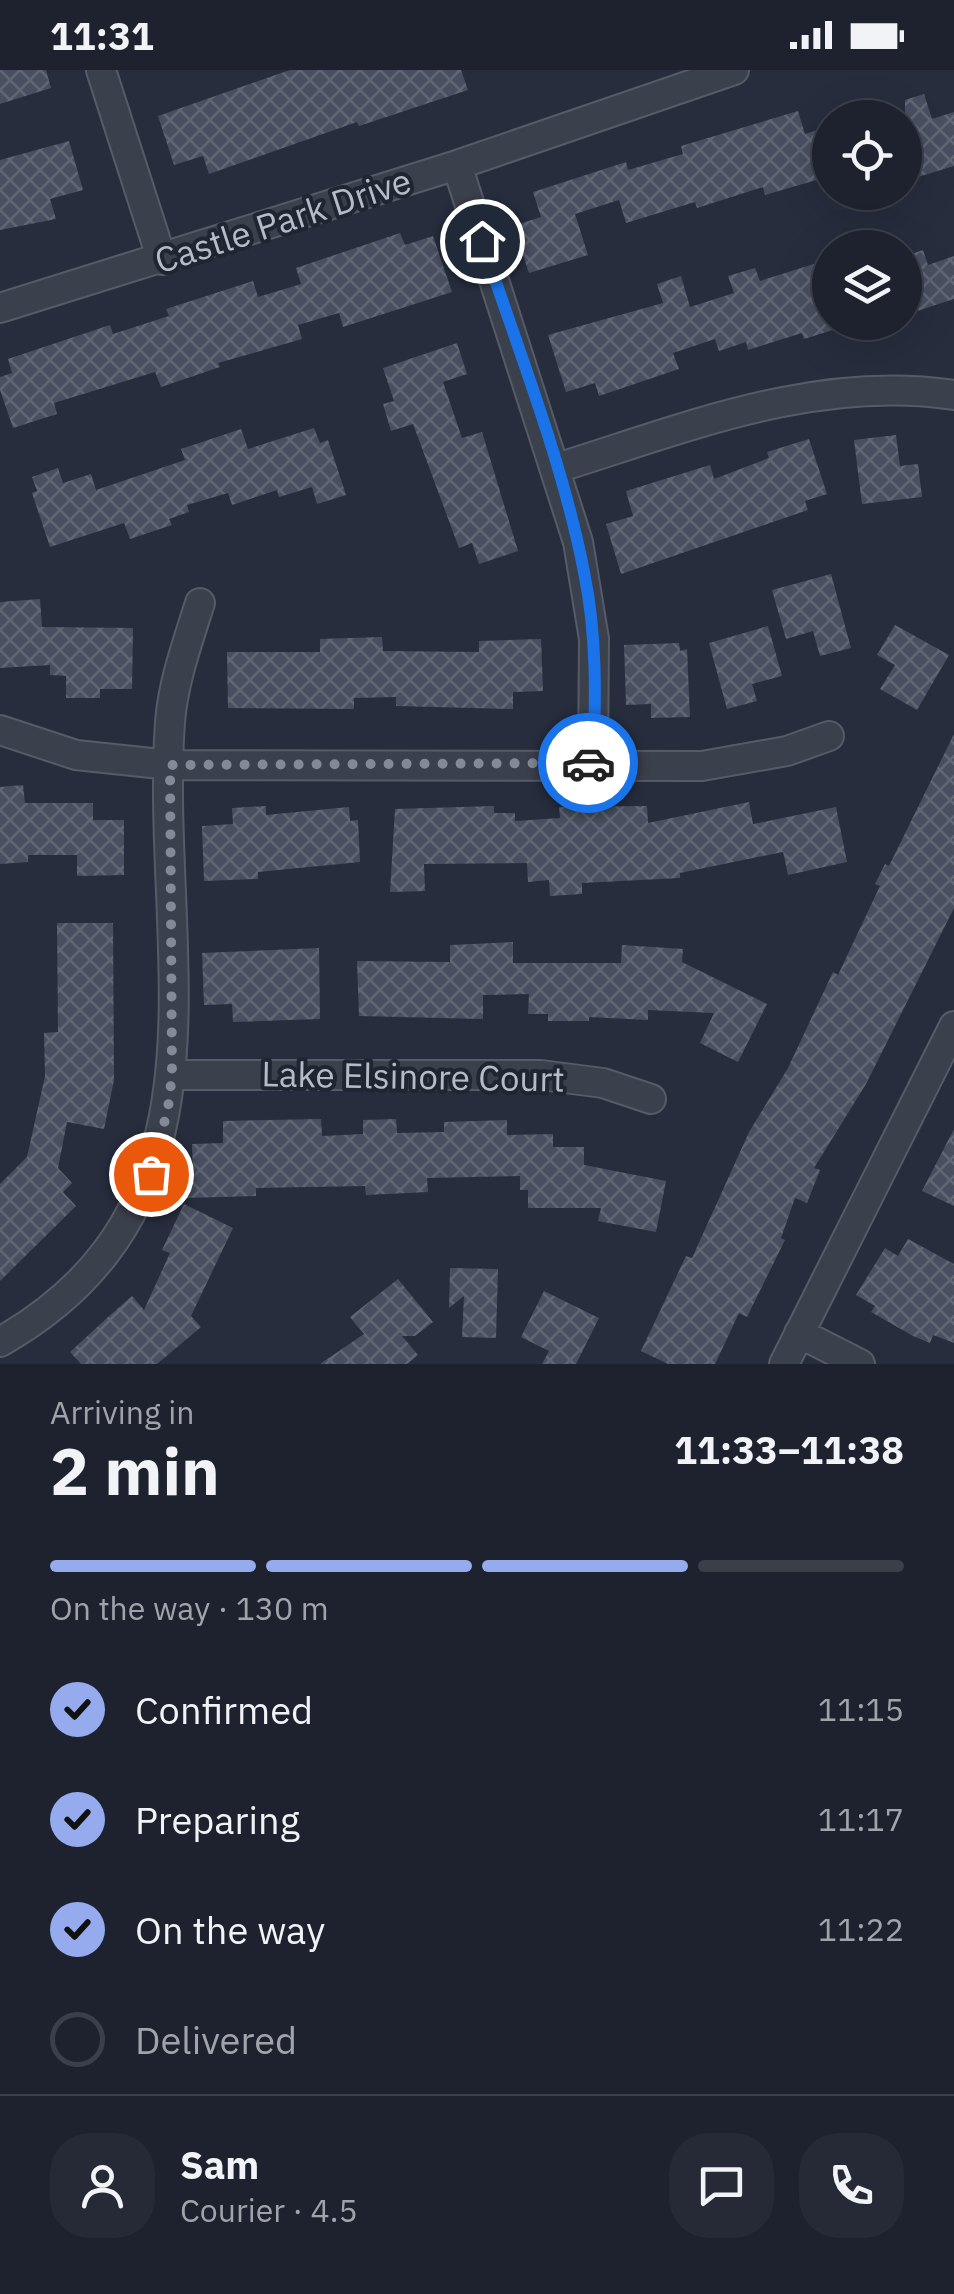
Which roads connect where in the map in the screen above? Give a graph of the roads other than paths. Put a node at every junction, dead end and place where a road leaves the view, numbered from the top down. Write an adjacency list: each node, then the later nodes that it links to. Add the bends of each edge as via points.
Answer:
1 (101, 70): 4 (street)
2 (734, 70): 3 (street, Castle Park Drive)
3 (458, 165): 4 (street, Castle Park Drive); 7 (street)
4 (162, 260): 5 (street, Castle Park Drive)
5 (0, 308)
6 (954, 395): 7 (street, via 873,390 805,396)
7 (557, 468): 11 (street, via 594,638)
8 (200, 604): 12 (street, via 170,720)
9 (0, 730): 12 (street, via 76,755)
10 (829, 736): 11 (street, via 730,763)
11 (593, 763): 12 (street)
12 (170, 765): 14 (street)
13 (954, 1026): 16 (street)
14 (172, 1075): 15 (street, Lake Elsinore Court, via 571,1077); 17 (street, via 151,1174 121,1234 79,1286)
15 (650, 1099)
16 (799, 1333): 18 (street); 19 (street)
17 (0, 1342)
18 (784, 1364)
19 (860, 1364)

